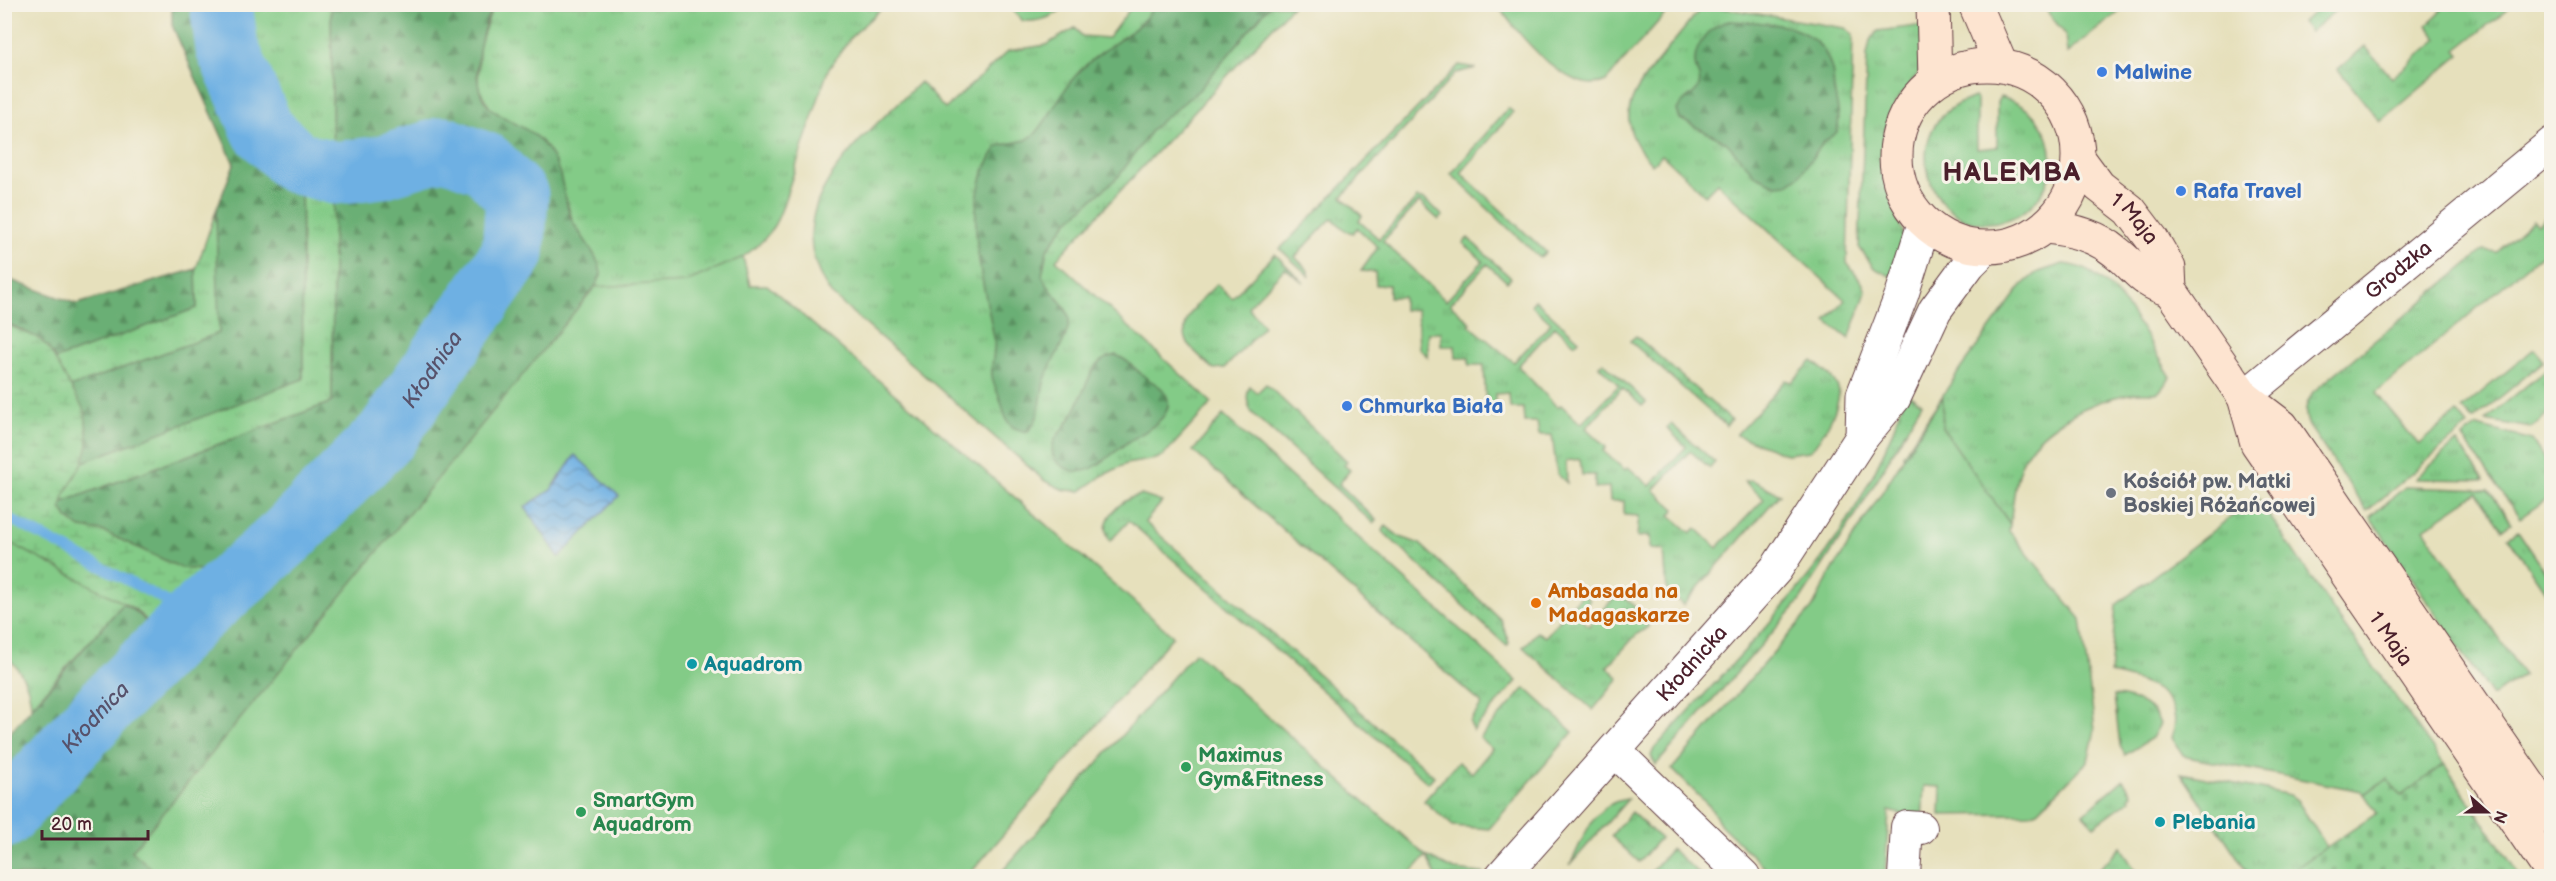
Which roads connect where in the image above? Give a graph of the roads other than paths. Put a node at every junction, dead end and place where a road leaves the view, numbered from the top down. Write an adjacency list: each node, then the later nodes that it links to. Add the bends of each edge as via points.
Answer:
1 (1933, 4): 4 (main road)
2 (1975, 4): 3 (main road)
3 (2001, 65): 4 (main road, via 1970,66); 6 (main road, via 2032,76 2063,104 2076,132)
4 (1935, 80): 7 (main road, via 1907,110 1895,146 1900,186)
5 (2552, 143): 11 (street, Grodzka)
6 (2079, 159): 8 (main road, via 2068,200); 10 (main road, 1 Maja, via 2099,186 2130,210 2163,255 2169,268)
7 (1924, 224): 9 (main road, via 1954,242); 12 (street, via 1863,395)
8 (2045, 227): 9 (main road, via 2013,244); 10 (main road, 1 Maja, via 2068,228 2106,245 2144,280)
9 (1984, 249): 12 (street, Kłodnicka, via 1968,264 1935,310 1894,398)
10 (2170, 290): 11 (main road, 1 Maja)
11 (2244, 397): 14 (main road, 1 Maja, via 2282,426); 16 (main road, 1 Maja, via 2257,443)
12 (1862, 437): 13 (street, Kłodnicka, via 1776,569)
13 (1614, 750): 17 (street, Kłodnicka); 18 (street)
14 (2552, 818)
15 (1921, 828): 19 (street, via 1907,828)
16 (2552, 873)
17 (1502, 876)
18 (1744, 876)
19 (1904, 876)

